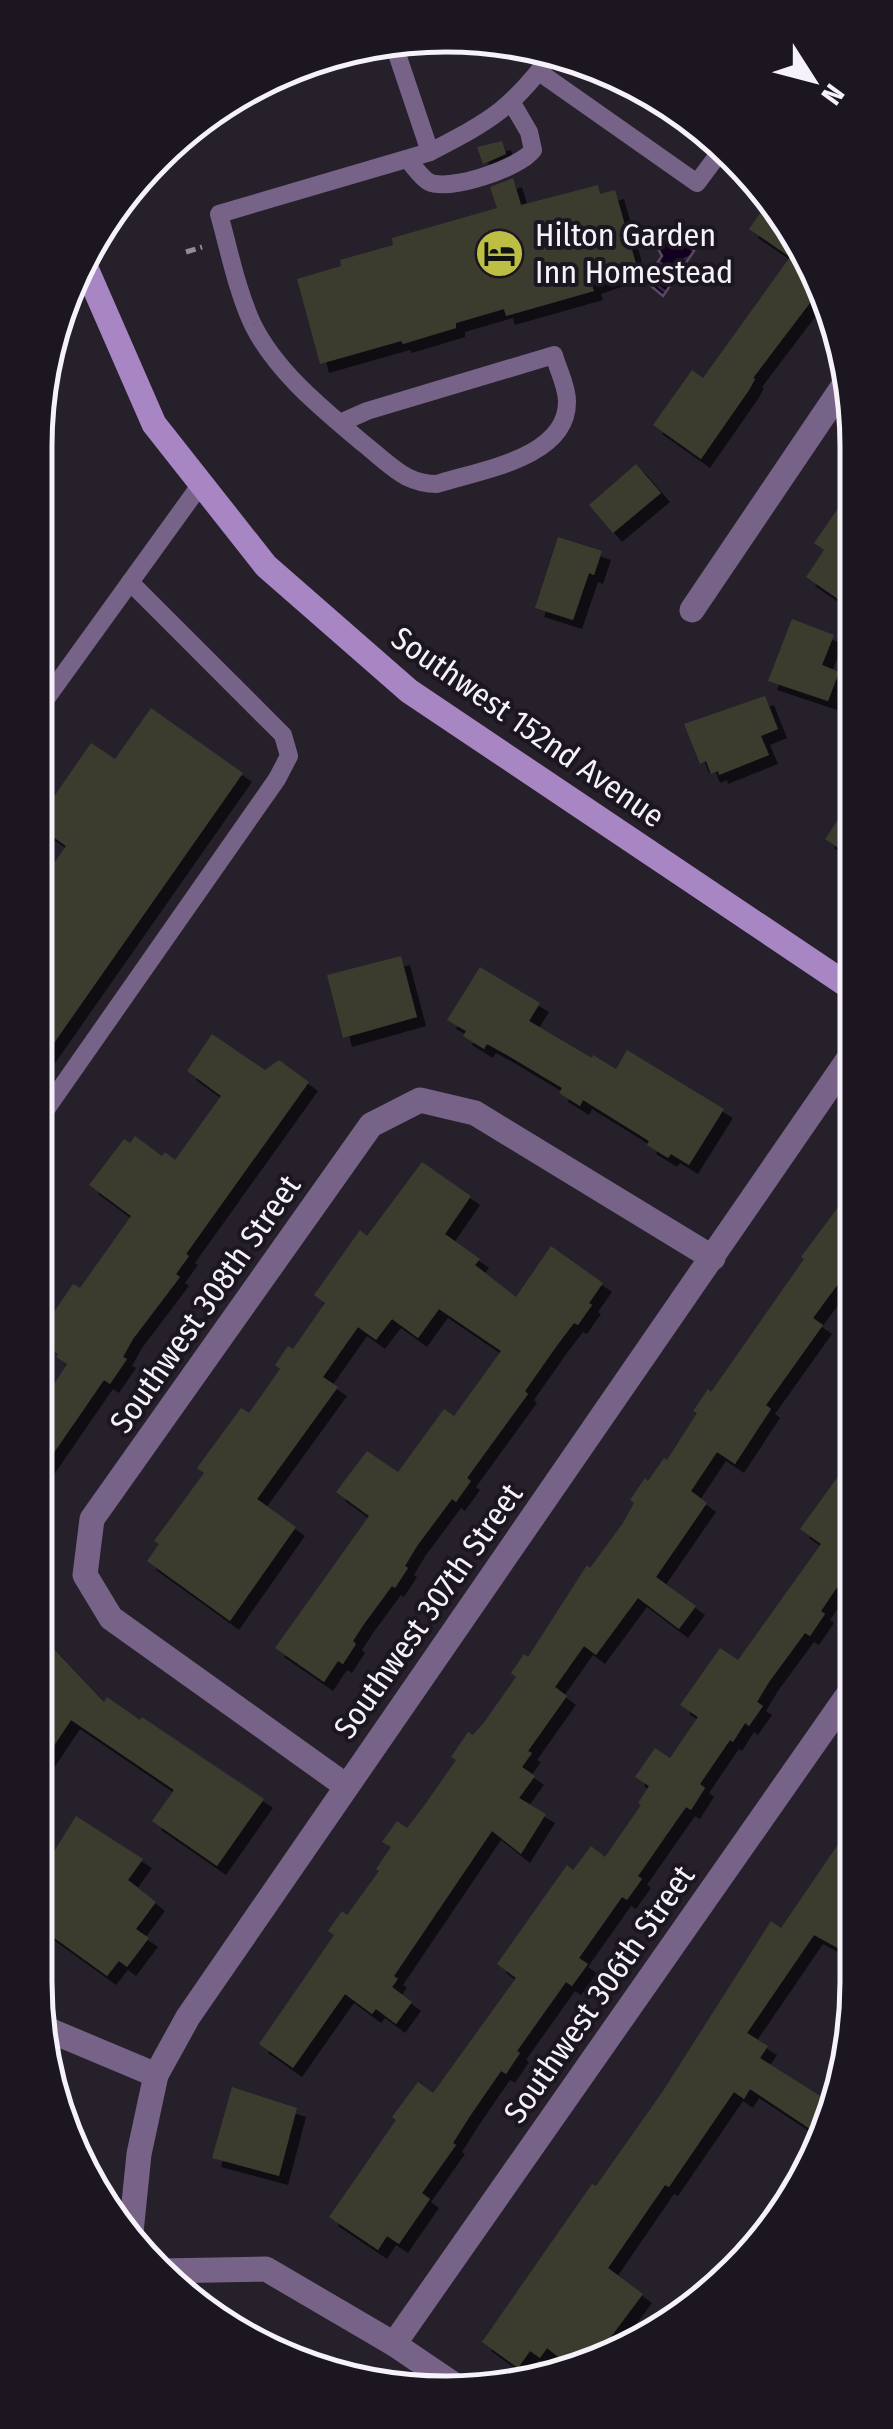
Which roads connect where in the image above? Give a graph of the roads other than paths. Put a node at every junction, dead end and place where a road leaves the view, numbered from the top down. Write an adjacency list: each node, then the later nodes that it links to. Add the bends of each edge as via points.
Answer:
1 (398, 56): 5 (lane)
2 (544, 65): 3 (lane)
3 (539, 72): 4 (lane); 7 (lane, via 696,183)
4 (512, 103): 5 (lane); 6 (lane, via 533,142 518,165 445,186 428,181)
5 (430, 152): 6 (lane)
6 (407, 158): 10 (lane, via 219,214 260,337)
7 (715, 158)
8 (91, 277): 11 (street, Southwest 152nd Avenue, via 154,424)
9 (837, 395): 13 (street)
10 (340, 423): 10 (lane, via 406,476 437,484 537,452 564,421 566,393 554,356)
11 (201, 484): 12 (lane); 15 (street, Southwest 152nd Avenue, via 266,566 409,691)
12 (130, 582): 14 (lane); 17 (lane, via 283,735 288,756 278,780)
13 (692, 610)
14 (52, 690)
15 (840, 980)
16 (840, 1071): 18 (street, Southwest 307th Street)
17 (52, 1101)
18 (713, 1258): 20 (street, Southwest 307th Street); 20 (street, Southwest 308th Street, via 476,1113 420,1100 371,1125 92,1520 85,1576 111,1618)
19 (840, 1706): 25 (street, Southwest 306th Street)
20 (346, 1786): 22 (street, Southwest 307th Street, via 188,2017)
21 (56, 2033): 22 (street)
22 (156, 2076): 23 (street, Southwest 307th Street)
23 (133, 2220)
24 (178, 2271): 25 (street, via 266,2269)
25 (394, 2344): 26 (street)
26 (441, 2376)

